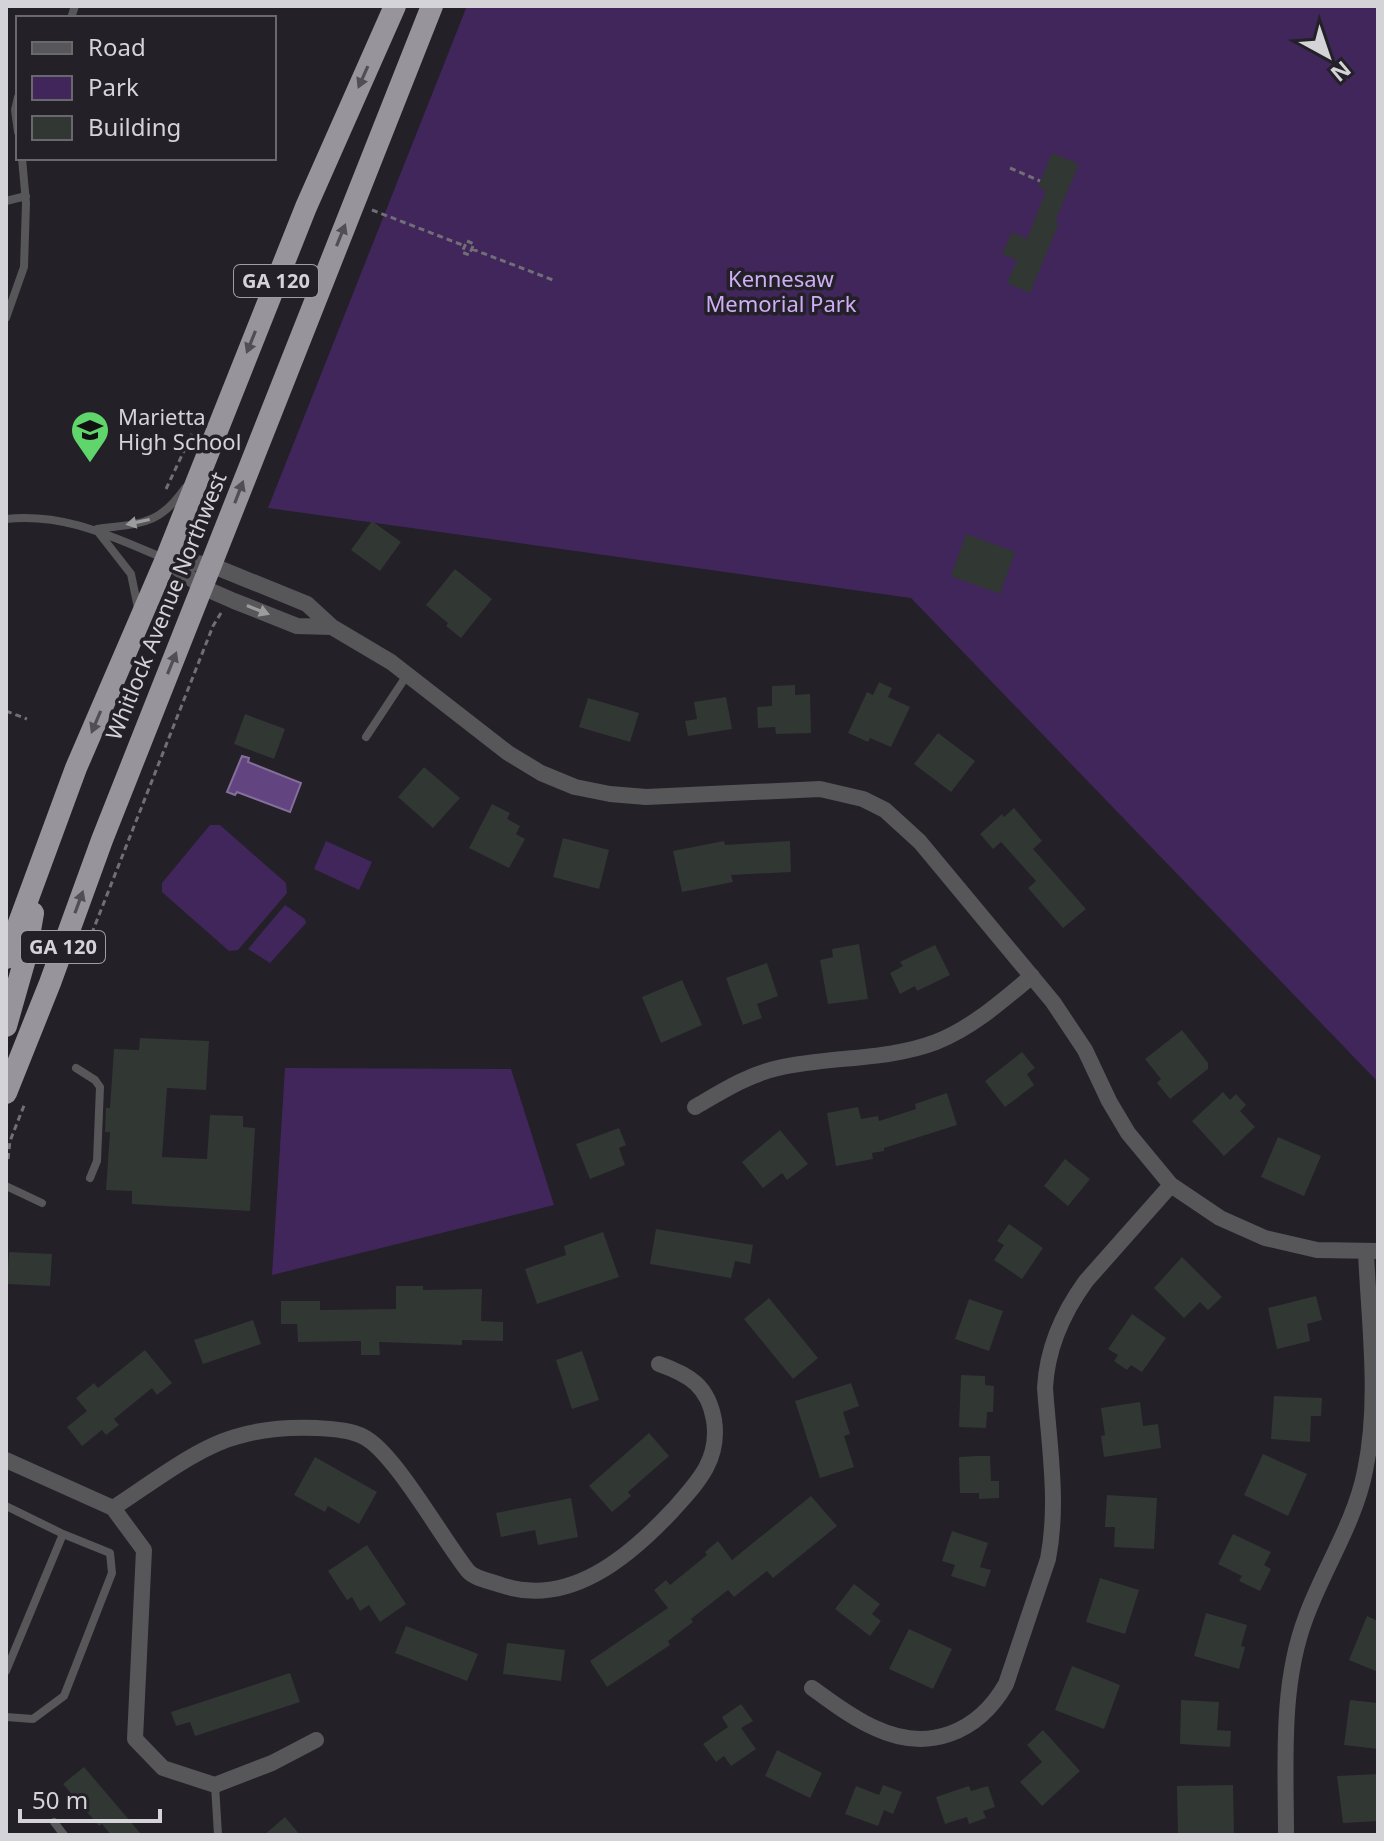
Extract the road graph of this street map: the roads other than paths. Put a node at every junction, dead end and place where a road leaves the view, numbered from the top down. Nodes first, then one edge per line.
1 (395, 6) edge
2 (432, 6) edge
3 (22, 160) edge
4 (26, 196) junction
5 (6, 201) edge
6 (6, 318) edge
7 (205, 458) junction
8 (6, 519) edge
9 (96, 529) junction
10 (166, 559) junction
11 (211, 565) junction
12 (202, 587) junction
13 (138, 625) junction
14 (332, 627) junction
15 (407, 675) junction
16 (366, 737) dead end
17 (35, 879) junction
18 (6, 958) edge
19 (1032, 976) junction
20 (6, 1026) edge
21 (76, 1068) dead end
22 (16, 1096) edge
23 (695, 1107) dead end
24 (90, 1178) dead end
25 (1171, 1185) junction
26 (6, 1186) edge
27 (42, 1203) dead end
28 (1372, 1251) edge
29 (659, 1364) dead end
30 (6, 1460) edge
31 (6, 1506) edge
32 (113, 1508) junction
33 (63, 1534) junction
34 (6, 1671) edge
35 (812, 1688) dead end
36 (6, 1717) edge
37 (316, 1740) dead end
38 (215, 1785) junction
39 (54, 1822) dead end
40 (64, 1835) edge
41 (218, 1835) edge
42 (1286, 1835) edge

1 -> 7 highway, Whitlock Avenue Northwest / GA 120
11 -> 2 highway, Whitlock Avenue Northwest / GA 120
3 - 4 lane
4 - 5 lane
4 - 6 lane
7 -> 9 lane
7 - 10 highway, Whitlock Avenue Northwest / GA 120
8 - 9 lane
9 - 10 lane
9 - 13 lane
10 - 11 street
10 - 12 street
10 - 13 highway, Whitlock Avenue Northwest / GA 120
11 - 12 highway, Whitlock Avenue Northwest / GA 120
11 - 14 street
12 -> 14 street
22 -> 12 highway, Whitlock Avenue Northwest / GA 120
13 -> 17 highway, Whitlock Avenue Northwest / GA 120
14 - 15 street
15 - 16 lane
15 - 19 street
17 - 18 highway, Whitlock Avenue Northwest / GA 120
17 - 20 highway
19 - 23 street
19 - 25 street
21 - 24 lane
25 - 28 street
25 - 35 street
26 - 27 lane
28 - 42 street
29 - 32 street
30 - 32 street
31 - 33 lane
32 - 38 street
33 - 34 lane
33 - 36 lane
37 - 38 street
38 - 41 lane
39 - 40 lane

